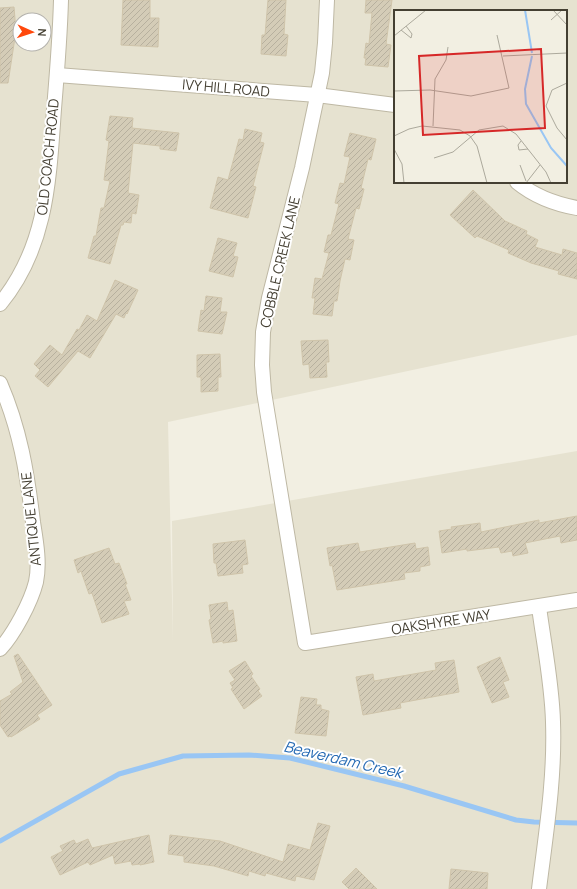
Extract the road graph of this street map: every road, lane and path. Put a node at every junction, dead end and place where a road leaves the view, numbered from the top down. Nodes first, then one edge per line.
1 (61, 0) edge
2 (327, 0) edge
3 (57, 75) junction
4 (317, 95) junction
5 (394, 105) edge
6 (518, 183) edge
7 (577, 208) edge
8 (0, 304) edge
9 (0, 383) edge
10 (577, 600) edge
11 (539, 607) junction
12 (305, 643) joint
13 (0, 649) edge
14 (539, 889) edge

1 - 3 street, OLD COACH ROAD
2 - 4 street, COBBLE CREEK LANE
3 - 4 street, IVY HILL ROAD
3 - 8 street, OLD COACH ROAD
4 - 5 street, IVY HILL ROAD
4 - 12 street, COBBLE CREEK LANE
6 - 7 street
9 - 13 street, ANTIQUE LANE
10 - 11 street, OAKSHYRE WAY
11 - 12 street, OAKSHYRE WAY
11 - 14 street

